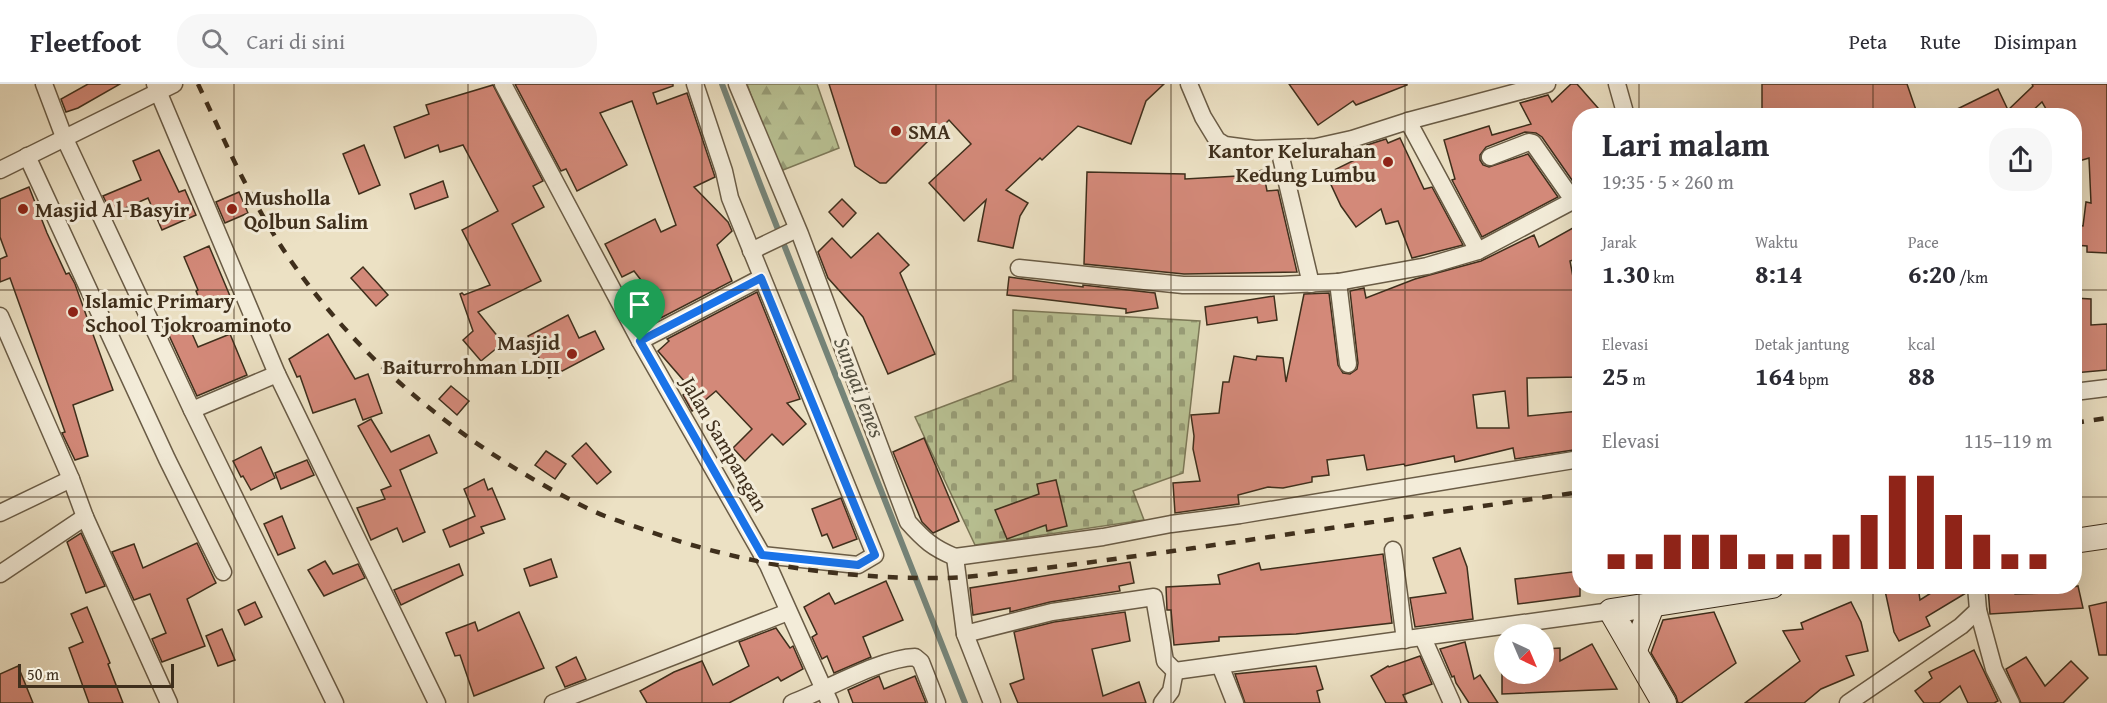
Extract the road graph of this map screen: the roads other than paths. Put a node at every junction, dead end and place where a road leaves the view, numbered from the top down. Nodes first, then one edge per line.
1 (44, 84) edge
2 (174, 84) edge
3 (503, 84) edge
4 (695, 84) edge
5 (737, 84) edge
6 (1189, 84) edge
7 (1547, 84) edge
8 (1617, 84) edge
9 (157, 88) edge
10 (1624, 108) edge
11 (1408, 121) junction
12 (64, 137) junction
13 (1279, 149) junction
14 (27, 156) junction
15 (1490, 157) dead end
16 (0, 170) edge
17 (1572, 194) edge
18 (1572, 201) edge
19 (794, 231) junction
20 (751, 250) junction
21 (1478, 251) junction
22 (1019, 268) dead end
23 (761, 278) junction
24 (1338, 282) junction
25 (1311, 284) junction
26 (0, 316) edge
27 (640, 341) junction
28 (7, 352) edge
29 (1348, 364) dead end
30 (277, 374) junction
31 (2107, 388) edge
32 (2082, 391) edge
33 (192, 410) junction
34 (1572, 460) edge
35 (71, 479) junction
36 (0, 513) edge
37 (85, 517) junction
38 (2107, 536) edge
39 (2082, 540) edge
40 (1393, 550) dead end
41 (762, 555) junction
42 (956, 557) junction
43 (223, 572) dead end
44 (0, 574) edge
45 (1716, 594) edge
46 (1977, 594) edge
47 (1653, 603) junction
48 (1978, 610) junction
49 (1611, 611) junction
50 (788, 612) junction
51 (965, 634) junction
52 (1423, 638) junction
53 (1405, 640) junction
54 (1635, 650) junction
55 (1220, 665) junction
56 (1175, 671) junction
57 (827, 697) edge
58 (168, 703) edge
59 (335, 703) edge
60 (437, 703) edge
61 (553, 703) edge
62 (792, 703) edge
63 (938, 703) edge
64 (992, 703) edge
65 (1162, 703) edge
66 (1235, 703) edge
67 (1452, 703) edge
68 (1664, 703) edge
69 (1848, 703) edge
70 (2011, 703) edge

1 - 12 street
2 - 9 street
3 - 27 street, Jalan Sampangan
4 - 20 street
5 - 19 street
6 - 13 street
7 - 11 street
8 - 10 street
9 - 12 street
9 - 30 street
11 - 13 street
11 - 21 street
12 - 14 street
12 - 33 street
13 - 25 street
14 - 16 street
14 - 43 street
15 - 17 street
18 - 21 street
19 - 20 street
19 - 42 street
20 - 23 street
21 - 24 street
22 - 25 street
23 - 27 street
23 - 41 street
24 - 25 street
24 - 29 street
26 - 28 street
27 - 41 street, Jalan Sampangan
28 - 35 street
30 - 33 street
30 - 60 street
31 - 32 street
33 - 59 street
34 - 42 street
35 - 36 street
35 - 37 street
37 - 44 street
37 - 58 street
38 - 39 street
40 - 53 street
41 - 50 street, Jalan Sampangan
42 - 51 street
45 - 47 street
46 - 48 street
47 - 49 street
47 - 54 street
48 - 69 street
48 - 70 street
49 - 52 street
49 - 54 street
50 - 57 street, Jalan Sampangan
50 - 61 street
51 - 56 street
51 - 64 street
52 - 53 street
52 - 67 street
53 - 55 street
54 - 68 street
55 - 56 street
55 - 66 street
56 - 65 street
57 - 62 street
57 - 63 street

